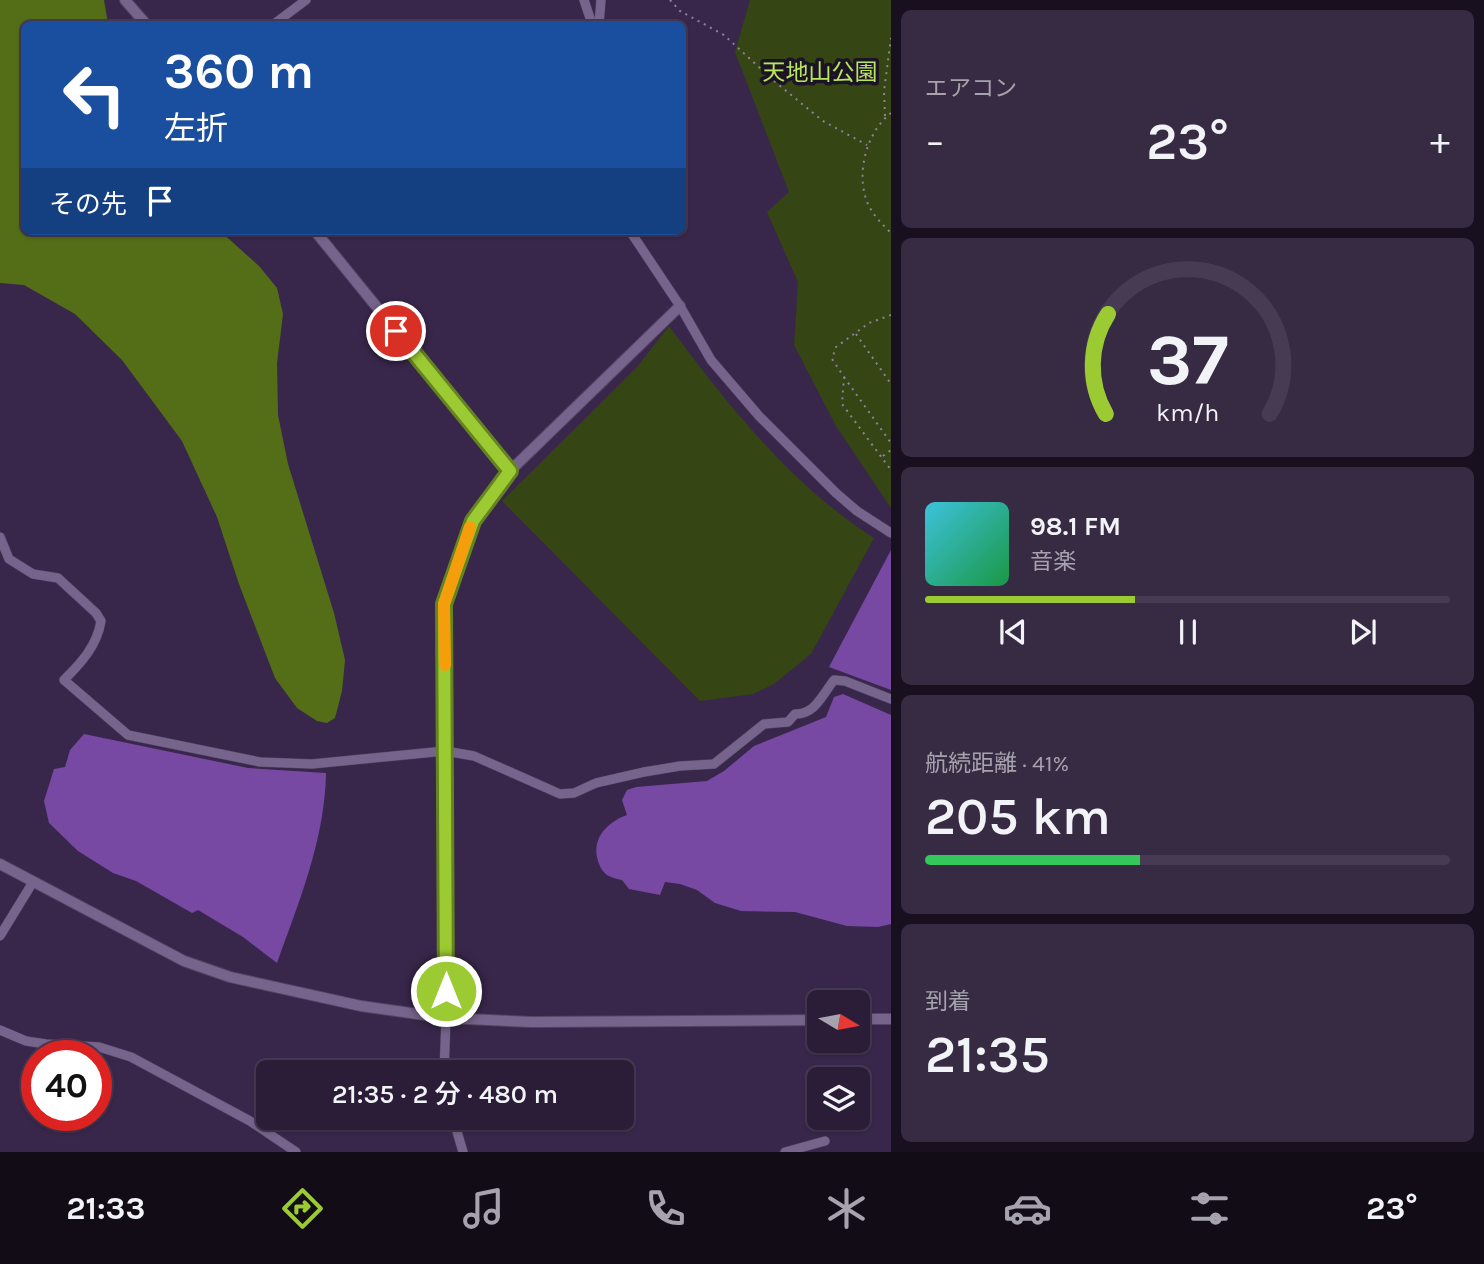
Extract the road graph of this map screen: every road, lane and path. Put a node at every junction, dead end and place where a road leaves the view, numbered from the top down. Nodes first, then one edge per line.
1 (125, 0) edge
2 (306, 0) edge
3 (584, 0) edge
4 (601, 0) edge
5 (670, 0) edge
6 (143, 21) edge
7 (278, 21) edge
8 (591, 21) edge
9 (599, 21) edge
10 (891, 38) edge
11 (891, 113) edge
12 (885, 117) junction
13 (867, 145) junction
14 (891, 233) edge
15 (318, 235) edge
16 (633, 235) edge
17 (680, 306) junction
18 (891, 315) edge
19 (855, 333) junction
20 (844, 377) junction
21 (891, 384) edge
22 (891, 443) edge
23 (891, 450) edge
24 (882, 458) junction
25 (891, 470) edge
26 (510, 471) junction
27 (891, 533) edge
28 (0, 537) edge
29 (891, 699) edge
30 (445, 751) junction
31 (0, 864) edge
32 (33, 882) junction
33 (0, 936) edge
34 (446, 1017) junction
35 (870, 1019) edge
36 (891, 1019) edge
37 (807, 1020) edge
38 (0, 1030) edge
39 (444, 1060) edge
40 (457, 1130) edge
41 (825, 1141) dead end
42 (296, 1152) edge
43 (463, 1152) edge
44 (785, 1152) edge

1 - 6 street
2 - 7 street
3 - 8 street
4 - 9 street
5 - 13 path
10 - 12 path
11 - 12 path
12 - 13 path
13 - 14 path
15 - 26 street
16 - 17 street
17 - 26 street
17 - 27 street
18 - 19 path
19 - 20 path
19 - 21 path
20 - 22 path
20 - 24 path
23 - 24 path
24 - 25 path
26 - 30 street
28 - 30 street
29 - 30 street
30 - 34 street
31 - 32 street
32 - 33 street
32 - 34 street
34 - 37 street
34 - 39 street
35 - 36 street
38 - 42 street
40 - 43 street
41 - 44 street

